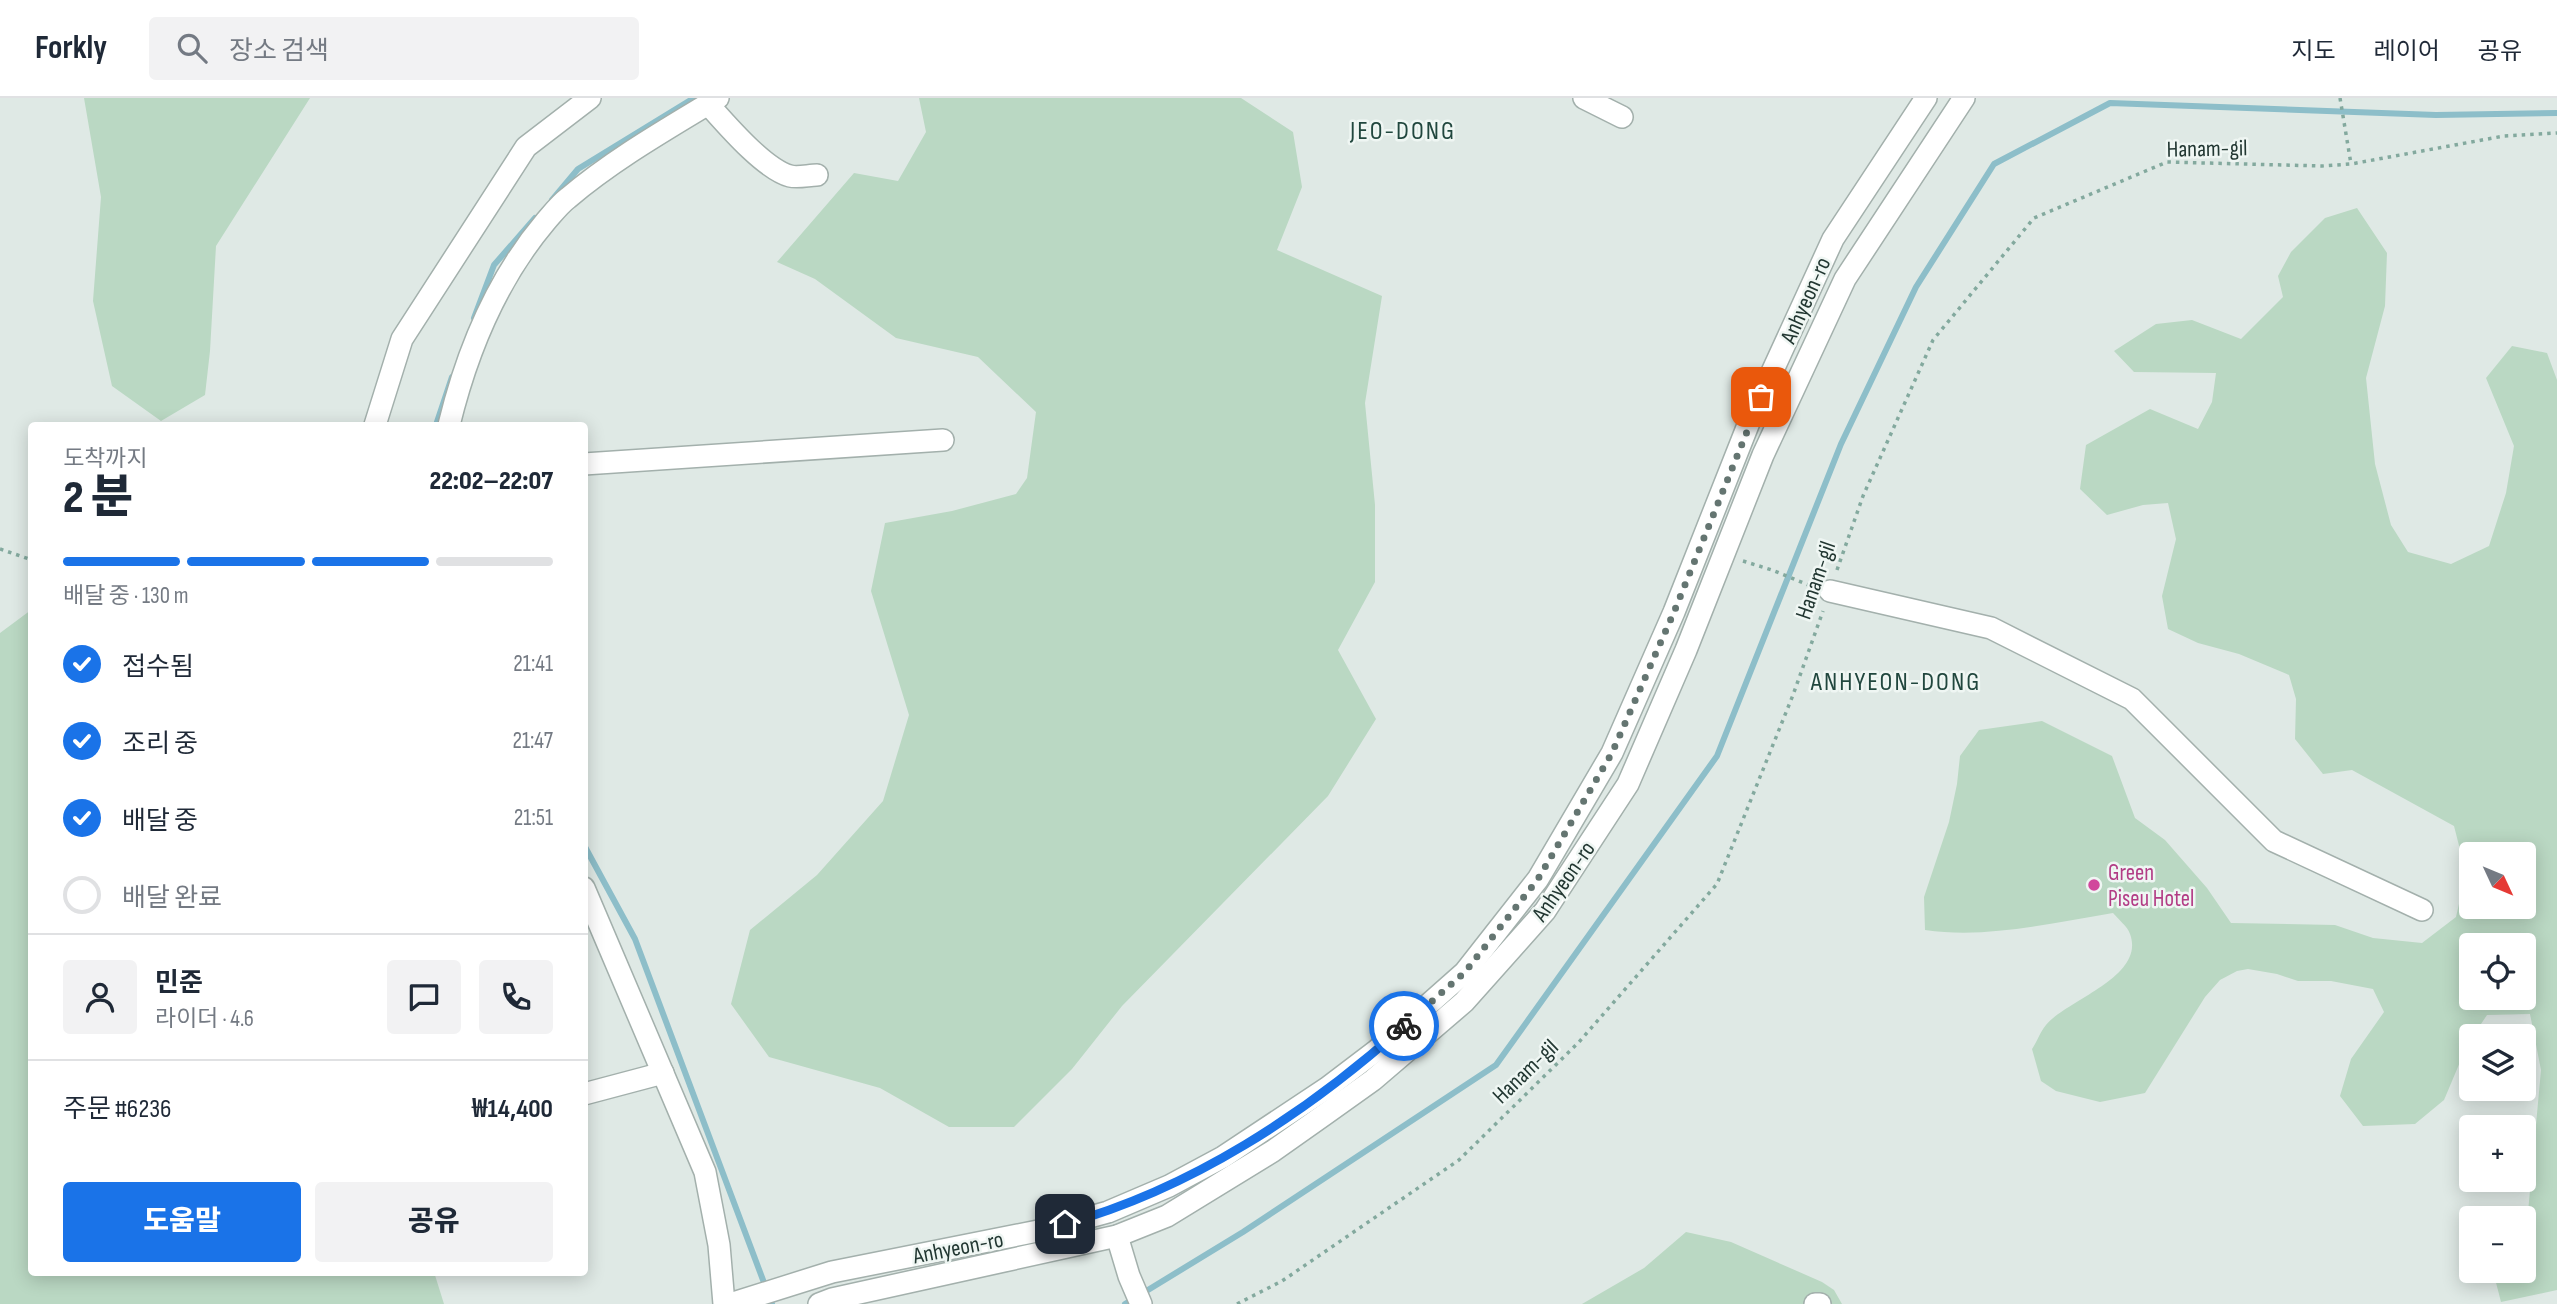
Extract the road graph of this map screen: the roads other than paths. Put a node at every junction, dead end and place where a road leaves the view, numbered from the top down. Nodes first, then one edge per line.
1 (590, 98) edge
2 (1584, 98) edge
3 (1926, 98) edge
4 (1964, 98) edge
5 (713, 101) edge
6 (1622, 117) dead end
7 (817, 175) dead end
8 (376, 422) edge
9 (450, 422) edge
10 (943, 440) dead end
11 (588, 464) edge
12 (1826, 591) road end
13 (588, 897) edge
14 (2421, 910) dead end
15 (663, 1073) junction
16 (588, 1093) edge
17 (1108, 1212) junction
18 (1117, 1236) junction
19 (739, 1301) edge
20 (724, 1304) edge
21 (819, 1304) edge
22 (1141, 1304) edge

1 - 8 street
2 - 6 street
3 - 17 street, Anhyeon-ro
4 - 18 street, Anhyeon-ro
5 - 7 street
5 - 9 street
10 - 11 street
12 - 14 street
13 - 15 street
15 - 16 street
15 - 20 street
17 - 18 street
17 - 19 street, Anhyeon-ro
18 - 21 street, Anhyeon-ro
18 - 22 street

